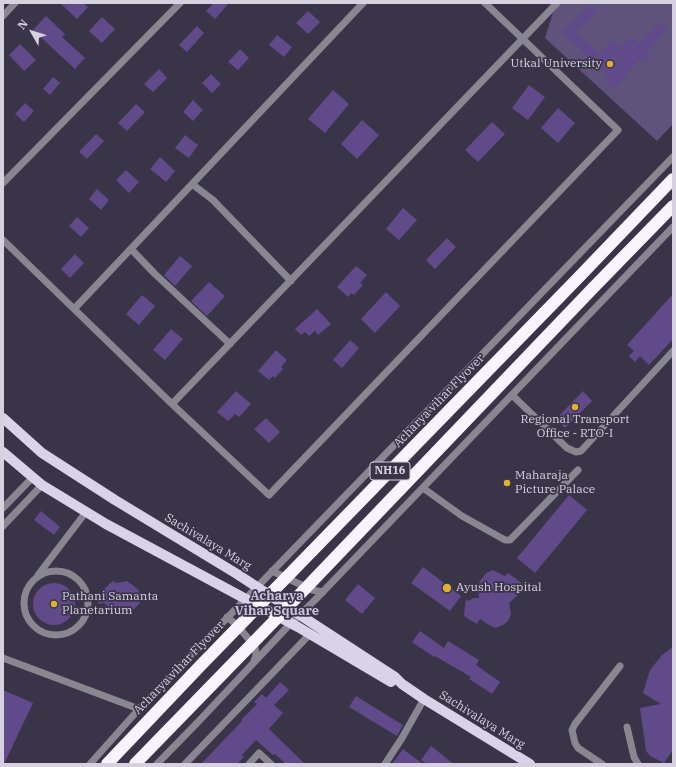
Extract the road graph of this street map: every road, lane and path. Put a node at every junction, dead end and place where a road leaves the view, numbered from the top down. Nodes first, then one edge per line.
1 (15, 3) edge
2 (180, 3) edge
3 (363, 3) edge
4 (485, 3) edge
5 (557, 3) edge
6 (3, 16) edge
7 (522, 39) junction
8 (673, 157) edge
9 (673, 178) edge
10 (3, 183) edge
11 (192, 184) junction
12 (673, 206) edge
13 (673, 228) edge
14 (3, 240) edge
15 (131, 249) junction
16 (291, 281) junction
17 (75, 308) junction
18 (230, 344) junction
19 (673, 351) edge
20 (512, 396) junction
21 (172, 404) junction
22 (3, 418) edge
23 (3, 452) edge
24 (578, 470) dead end
25 (33, 477) junction
26 (42, 485) junction
27 (423, 488) junction
28 (3, 508) edge
29 (86, 512) junction
30 (3, 526) edge
31 (272, 571) junction
32 (36, 578) junction
33 (256, 586) junction
34 (323, 592) junction
35 (244, 599) junction
36 (300, 614) junction
37 (227, 617) junction
38 (291, 623) junction
39 (310, 634) junction
40 (3, 658) edge
41 (253, 664) junction
42 (620, 666) dead end
43 (402, 684) junction
44 (424, 699) junction
45 (139, 709) junction
46 (627, 727) dead end
47 (90, 764) edge
48 (108, 764) edge
49 (135, 764) edge
50 (157, 764) edge
51 (185, 764) edge
52 (248, 764) edge
53 (271, 764) edge
54 (385, 764) edge
55 (530, 764) edge
56 (602, 764) edge
57 (638, 764) edge

1 - 6 street
2 - 10 street
3 - 11 street
4 - 7 street
5 - 7 street
7 - 16 street
7 - 21 street
8 - 31 street
9 - 48 highway, Acharya vihar Flyover / NH16, bridge
11 - 15 street
11 - 16 street
12 - 49 highway, NH16, bridge
13 - 20 street
14 - 17 street
15 - 17 street
15 - 18 street
16 - 18 street
17 - 21 street
18 - 21 street
19 - 20 street
20 - 27 street
22 - 33 main road, Sachivalaya Marg
23 - 25 main road, Sachivalaya Marg
24 - 27 street
25 - 26 main road, Sachivalaya Marg
25 - 28 street
26 - 29 main road, Sachivalaya Marg
26 - 30 street
27 - 34 street
29 - 32 street
29 - 35 main road, Sachivalaya Marg
31 - 33 street
31 - 34 street
32 - 32 street
33 - 35 street
33 - 36 main road, Sachivalaya Marg
34 - 36 street
35 - 37 street
35 - 38 main road, Sachivalaya Marg
36 - 38 street
36 - 43 main road, Sachivalaya Marg
37 - 41 street
37 - 45 street
38 - 39 main road, Sachivalaya Marg
38 - 41 street
39 - 43 main road, Sachivalaya Marg
39 - 51 street
40 - 45 street
41 - 50 street
42 - 56 street
43 - 44 main road, Sachivalaya Marg
44 - 54 street
44 - 55 main road, Sachivalaya Marg
45 - 47 street
46 - 57 street
52 - 53 street

